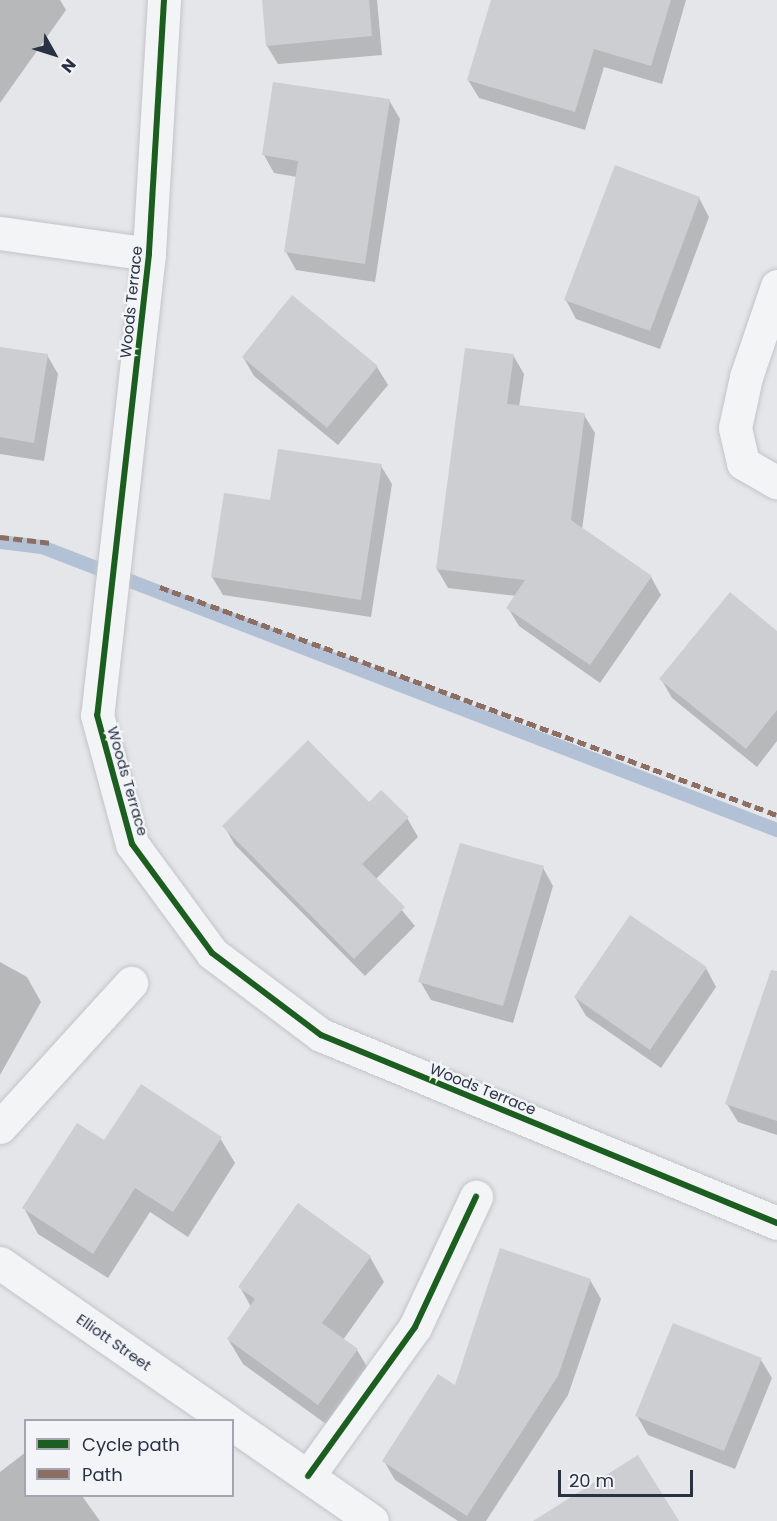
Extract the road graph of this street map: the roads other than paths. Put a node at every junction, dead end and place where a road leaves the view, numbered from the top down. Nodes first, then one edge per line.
1 (164, 0) edge
2 (0, 233) edge
3 (149, 254) junction
4 (777, 286) edge
5 (777, 483) edge
6 (131, 982) dead end
7 (0, 1126) edge
8 (476, 1197) dead end
9 (777, 1223) edge
10 (0, 1263) edge
11 (226, 1419) edge
12 (234, 1425) edge
13 (308, 1476) junction
14 (372, 1521) edge

1 - 3 street, Woods Terrace
2 - 3 street
3 - 9 street, Woods Terrace
4 - 5 street
6 - 7 street
8 - 13 street
10 - 11 street, Elliott Street
12 - 13 street
13 - 14 street

